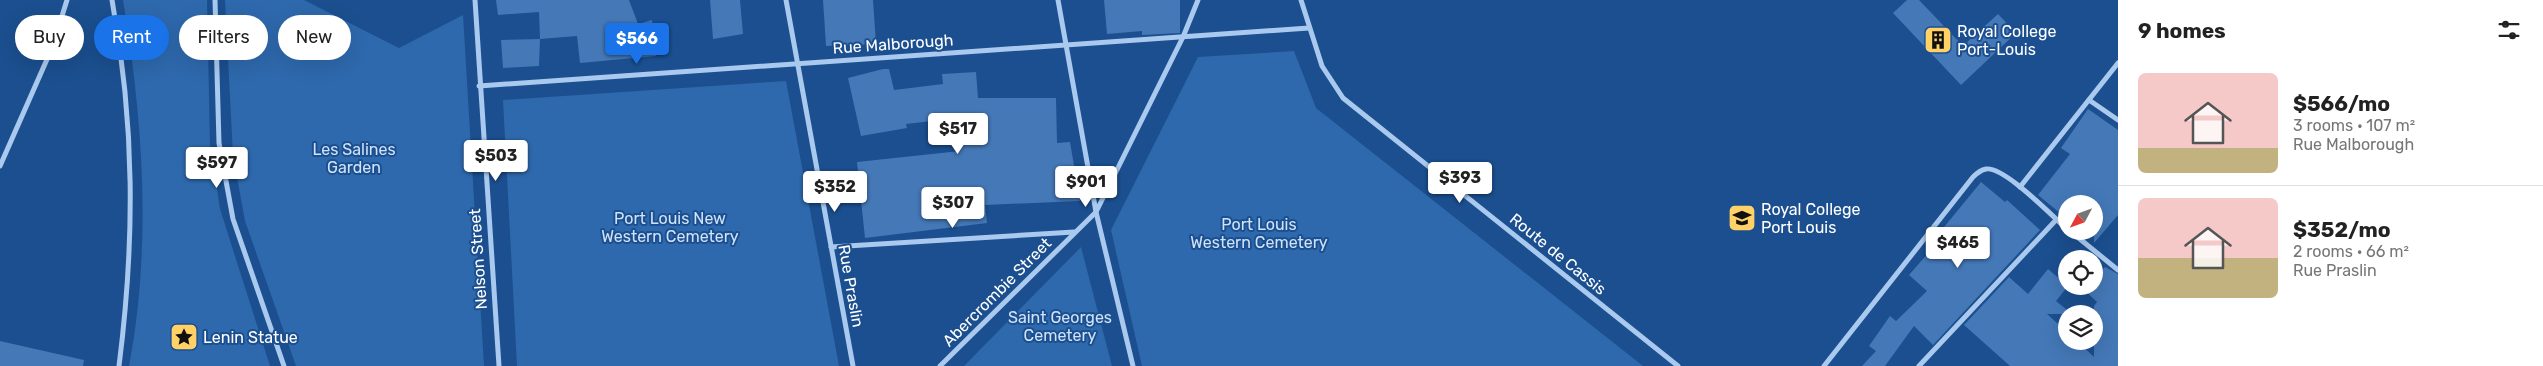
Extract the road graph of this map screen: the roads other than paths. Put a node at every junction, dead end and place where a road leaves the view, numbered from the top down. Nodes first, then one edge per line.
1 (67, 0) edge
2 (112, 0) edge
3 (215, 0) edge
4 (475, 0) edge
5 (786, 0) edge
6 (1058, 0) edge
7 (1198, 0) edge
8 (1301, 0) edge
9 (1309, 28) junction
10 (1183, 37) junction
11 (1065, 45) junction
12 (2118, 63) edge
13 (797, 64) junction
14 (479, 86) junction
15 (2089, 100) junction
16 (2118, 120) edge
17 (0, 166) edge
18 (2020, 186) junction
19 (1096, 212) junction
20 (2056, 220) joint
21 (1075, 232) junction
22 (2081, 240) edge
23 (832, 247) junction
24 (2118, 270) edge
25 (119, 366) edge
26 (284, 366) edge
27 (498, 366) edge
28 (853, 366) edge
29 (940, 366) edge
30 (1133, 366) edge
31 (1678, 366) edge
32 (1824, 366) edge
33 (1919, 366) edge

1 - 17 street
2 - 25 street
3 - 26 street
4 - 14 street, Nelson Street
5 - 13 street, Rue Praslin
6 - 11 street
7 - 10 street, Abercrombie Street
8 - 9 street, Route de Cassis
9 - 10 street, Rue Malborough
9 - 31 street, Route de Cassis
10 - 11 street, Rue Malborough
10 - 19 street, Abercrombie Street
11 - 13 street, Rue Malborough
11 - 19 street
12 - 15 street
13 - 14 street, Rue Malborough
13 - 23 street, Rue Praslin
14 - 27 street, Nelson Street
15 - 16 street
15 - 18 street
18 - 20 street
18 - 32 street
19 - 21 street, Abercrombie Street
19 - 30 street
20 - 33 street
21 - 23 street
21 - 29 street, Abercrombie Street
22 - 24 street
23 - 28 street, Rue Praslin

